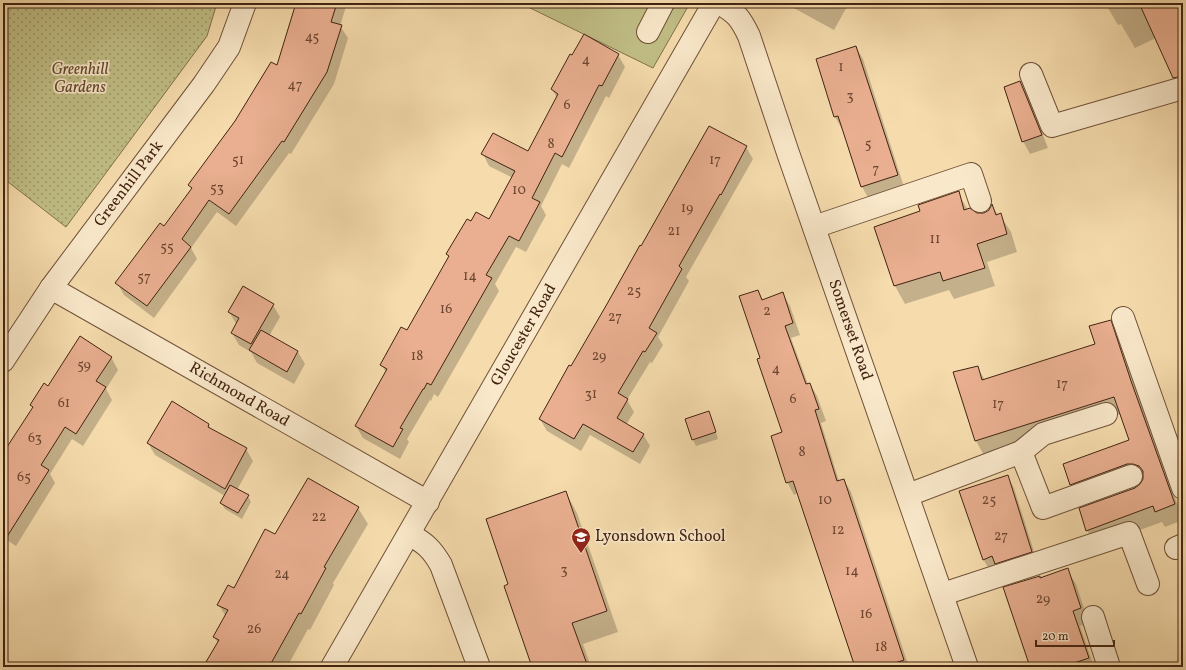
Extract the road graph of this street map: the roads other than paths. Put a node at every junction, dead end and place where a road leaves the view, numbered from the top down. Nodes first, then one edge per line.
1 (245, 3) edge
2 (662, 3) edge
3 (714, 3) edge
4 (718, 3) edge
5 (648, 32) dead end
6 (1031, 74) dead end
7 (1183, 88) edge
8 (980, 201) dead end
9 (814, 226) junction
10 (51, 288) junction
11 (1123, 318) dead end
12 (3, 361) edge
13 (1106, 414) dead end
14 (1021, 452) junction
15 (1131, 476) dead end
16 (1183, 488) edge
17 (908, 495) junction
18 (428, 502) junction
19 (409, 534) junction
20 (1148, 584) dead end
21 (943, 594) junction
22 (1093, 617) dead end
23 (332, 667) edge
24 (479, 667) edge
25 (967, 667) edge
26 (1109, 667) edge

1 - 10 street, Greenhill Park
2 - 5 street
3 - 18 street, Gloucester Road
4 - 9 street, Somerset Road
6 - 7 street
8 - 9 street
9 - 17 street, Somerset Road
10 - 12 street, Greenhill Park
10 - 18 street, Richmond Road
11 - 16 street
13 - 14 street
14 - 15 street
14 - 17 street
17 - 21 street, Somerset Road
18 - 19 street, Gloucester Road
19 - 23 street, Gloucester Road
19 - 24 street
20 - 21 street
21 - 25 street, Somerset Road
22 - 26 street

